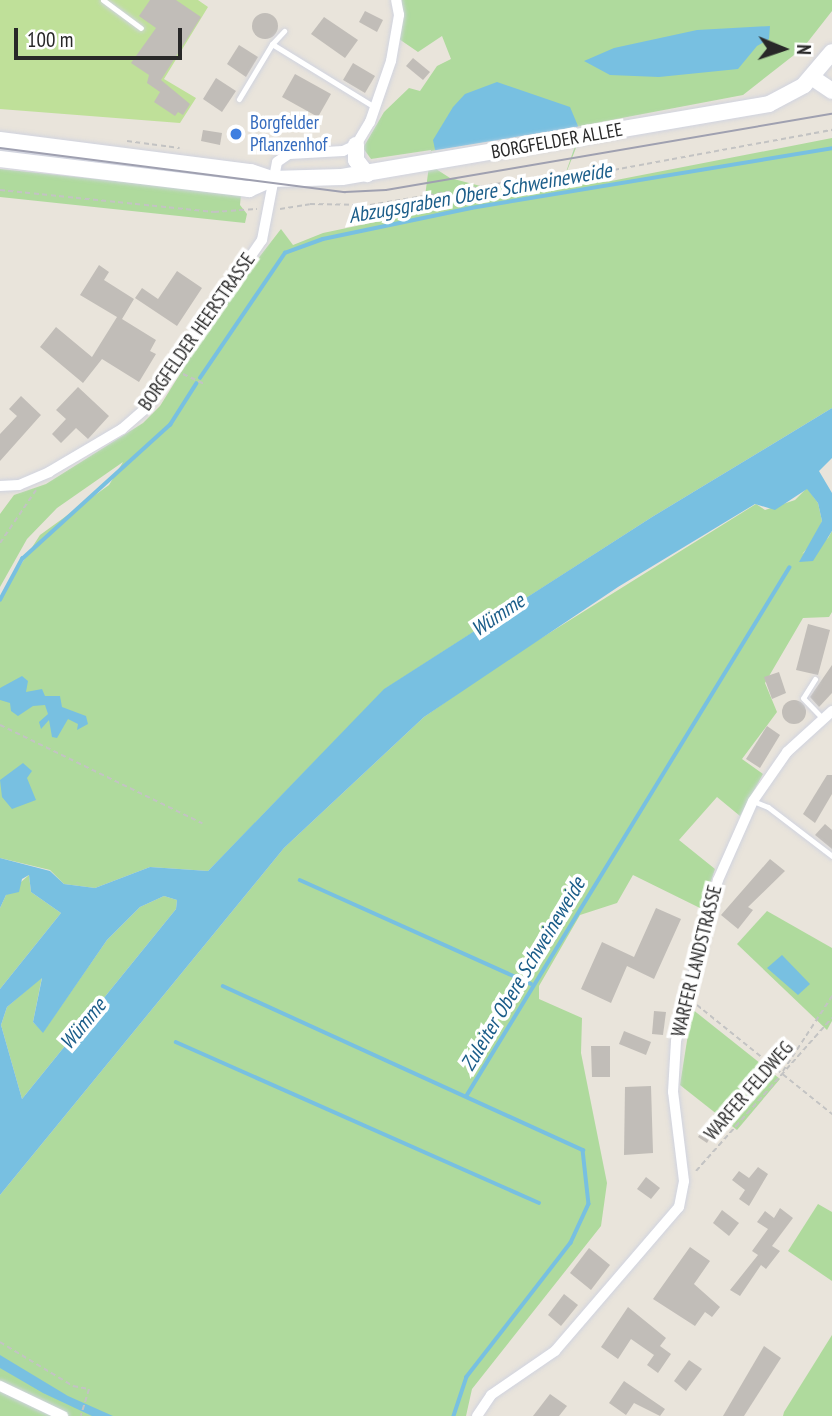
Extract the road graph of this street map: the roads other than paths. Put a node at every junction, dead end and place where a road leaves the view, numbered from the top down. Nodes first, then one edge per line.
1 (103, 0) edge
2 (396, 0) edge
3 (141, 28) dead end
4 (284, 31) dead end
5 (272, 44) junction
6 (832, 52) edge
7 (813, 78) junction
8 (832, 91) edge
9 (239, 99) dead end
10 (376, 108) junction
11 (0, 140) edge
12 (356, 145) junction
13 (0, 159) edge
14 (367, 174) junction
15 (271, 179) junction
16 (0, 486) edge
17 (815, 679) dead end
18 (832, 710) edge
19 (822, 718) junction
20 (753, 801) junction
21 (832, 856) edge
22 (0, 1386) edge
23 (62, 1416) edge
24 (477, 1416) edge

1 - 3 lane
2 - 10 street
4 - 5 lane
5 - 9 lane
5 - 10 lane
6 - 7 main road
7 - 8 main road
7 - 14 main road, BORGFELDER ALLEE
10 - 12 street
11 - 15 main road, BORGFELDER ALLEE
12 - 14 main road
12 - 15 street
13 - 15 main road, BORGFELDER ALLEE
14 - 15 main road, BORGFELDER ALLEE
15 - 16 street, BORGFELDER HEERSTRASSE
17 - 19 lane
18 - 19 street, WARFER LANDSTRASSE
19 - 20 street, WARFER LANDSTRASSE
20 - 21 lane
20 - 24 street, WARFER LANDSTRASSE
22 - 23 street

